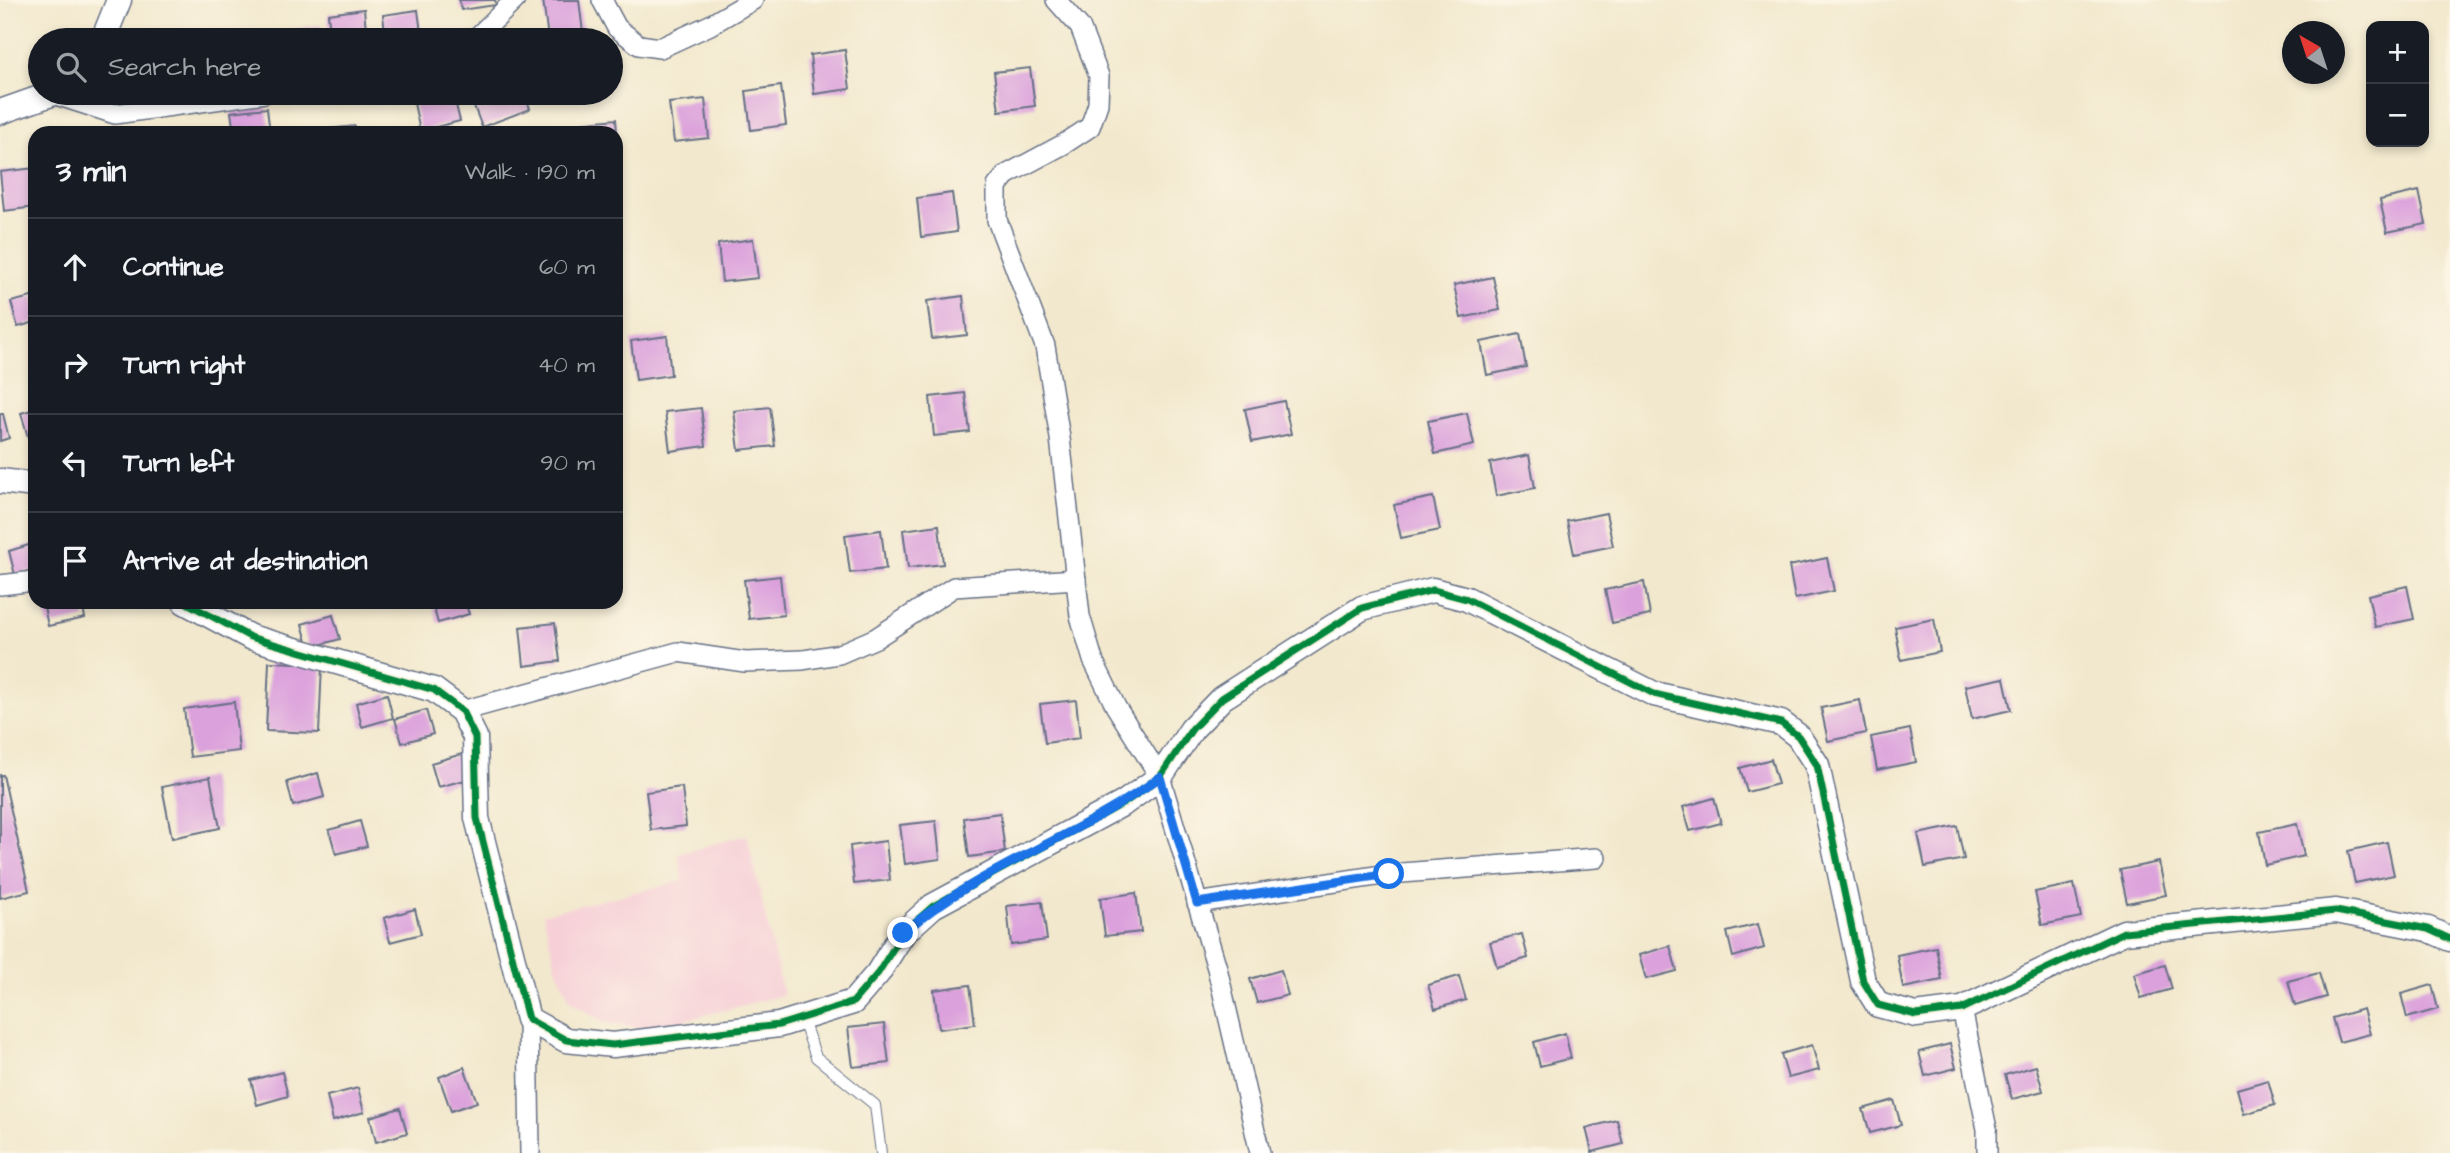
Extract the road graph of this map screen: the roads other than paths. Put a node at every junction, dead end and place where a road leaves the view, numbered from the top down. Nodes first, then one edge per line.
1 (119, 0) edge
2 (515, 0) edge
3 (602, 0) edge
4 (753, 0) edge
5 (1056, 0) edge
6 (108, 28) edge
7 (486, 28) edge
8 (617, 28) edge
9 (623, 33) edge
10 (28, 102) edge
11 (87, 105) edge
12 (179, 105) edge
13 (0, 112) edge
14 (0, 481) edge
15 (28, 484) edge
16 (1076, 579) junction
17 (28, 582) edge
18 (0, 585) edge
19 (198, 609) edge
20 (462, 710) junction
21 (1160, 777) junction
22 (1596, 858) dead end
23 (1197, 903) junction
24 (2450, 939) edge
25 (1962, 1009) junction
26 (802, 1018) junction
27 (528, 1019) junction
28 (530, 1153) edge
29 (881, 1153) edge
30 (1260, 1153) edge
31 (1987, 1153) edge

1 - 6 street
2 - 7 street
3 - 8 street
4 - 9 street
5 - 16 street
10 - 13 street
11 - 12 street
14 - 15 street
16 - 20 street
16 - 21 street
17 - 18 street
19 - 20 street
20 - 27 street
21 - 23 street
21 - 25 street
21 - 26 street
22 - 23 street
23 - 30 street
24 - 25 street
25 - 31 street
26 - 27 street
26 - 29 lane
27 - 28 street

